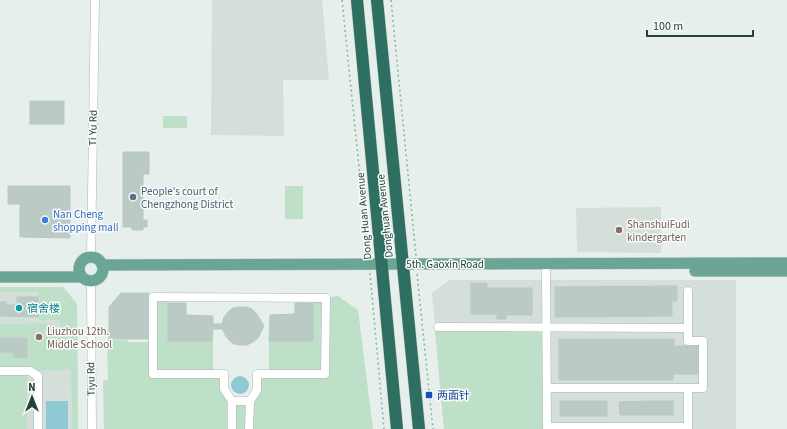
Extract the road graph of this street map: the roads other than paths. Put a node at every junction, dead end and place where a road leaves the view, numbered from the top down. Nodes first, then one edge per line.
1 (95, 0) edge
2 (357, 0) edge
3 (377, 0) edge
4 (91, 257) junction
5 (787, 263) edge
6 (102, 268) junction
7 (375, 268) junction
8 (404, 268) junction
9 (417, 268) junction
10 (0, 269) edge
11 (546, 271) junction
12 (787, 271) edge
13 (84, 276) junction
14 (0, 277) edge
15 (688, 291) dead end
16 (438, 327) dead end
17 (546, 327) junction
18 (688, 328) junction
19 (0, 371) edge
20 (547, 388) junction
21 (688, 388) junction
22 (250, 401) junction
23 (232, 402) junction
24 (547, 428) edge
25 (688, 428) edge
26 (38, 429) edge
27 (92, 429) edge
28 (232, 429) edge
29 (249, 429) edge
30 (397, 429) edge
31 (420, 429) edge

1 - 4 street, Ti Yu Rd
2 - 7 highway, Dong Huan Avenue
3 - 8 highway, Donghuan Avenue
4 - 6 main road
4 - 13 main road
5 - 9 main road, 5th. Gaoxin Road
6 - 7 main road, 5th. Gaoxin Road
6 - 13 main road
7 - 8 main road, 5th. Gaoxin Road
7 - 30 highway, Dong Huan Avenue
8 - 9 main road, 5th. Gaoxin Road
8 - 31 highway, Donghuan Avenue
9 - 11 main road, 5th. Gaoxin Road
10 - 13 main road
11 - 12 main road, 5th. Gaoxin Road
11 - 17 street
13 - 14 main road
13 - 27 street, Tiyu Rd
15 - 18 street
16 - 17 street
17 - 18 street
17 - 20 street
18 - 21 street
19 - 26 street
20 - 21 street
20 - 24 street
21 - 25 street
22 - 23 street
22 - 23 street
22 - 29 street
23 - 28 street
24 - 25 street

